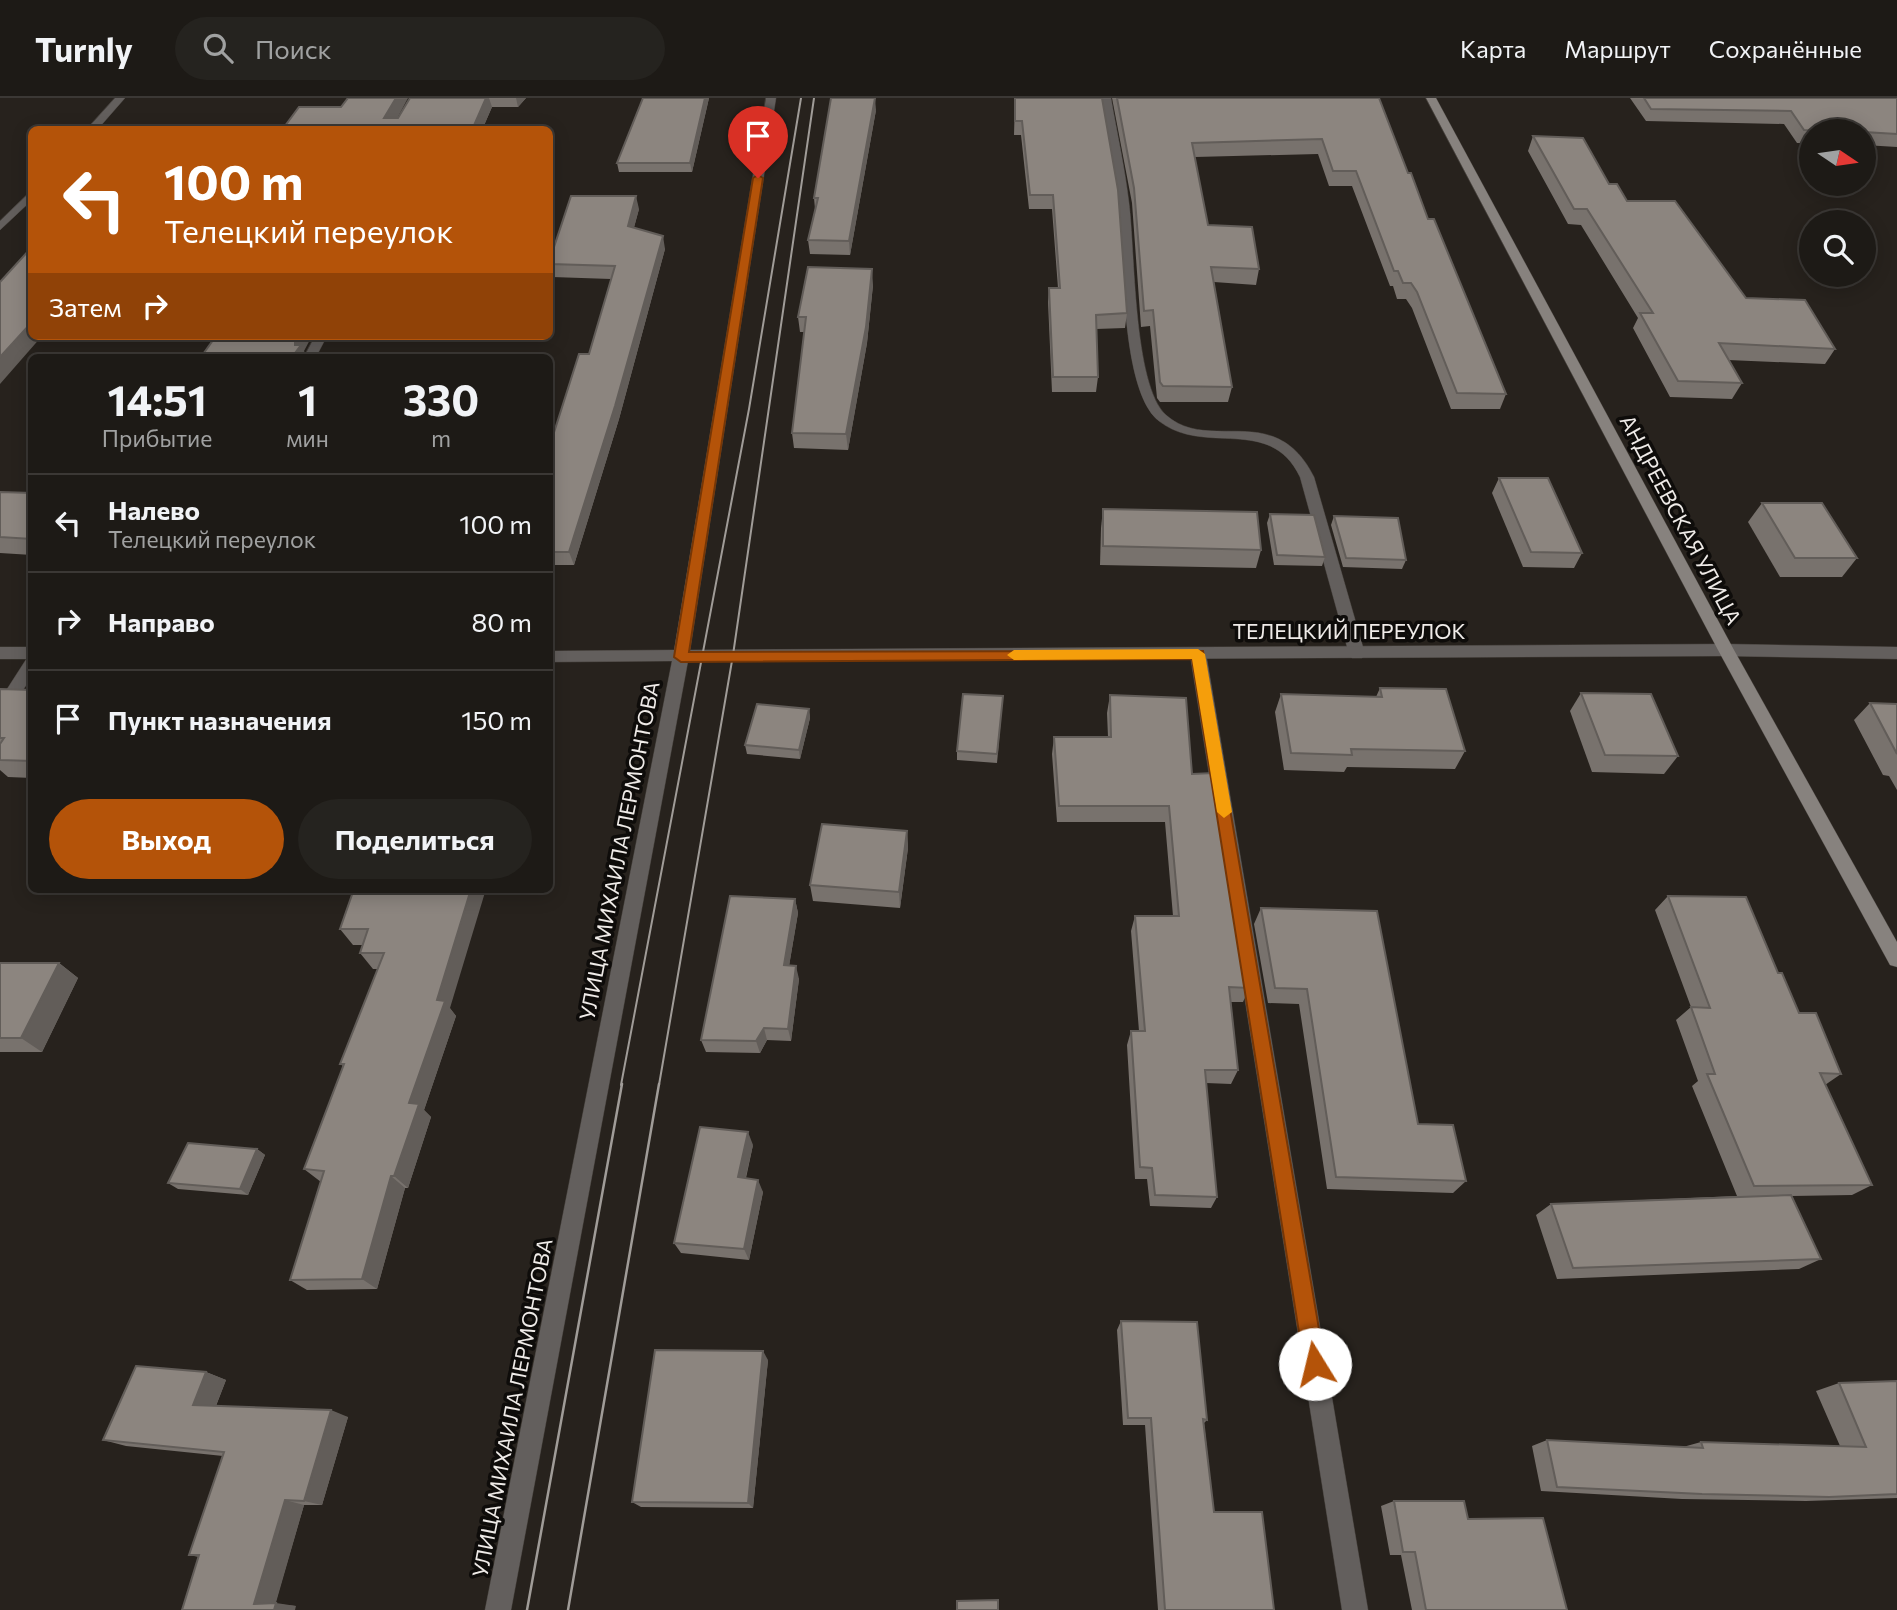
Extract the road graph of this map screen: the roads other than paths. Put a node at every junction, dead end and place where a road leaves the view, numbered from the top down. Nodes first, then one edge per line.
1 (120, 98) edge
2 (771, 98) edge
3 (1106, 98) edge
4 (1431, 98) edge
5 (94, 126) edge
6 (28, 197) edge
7 (0, 228) edge
8 (1726, 650) junction
9 (0, 653) edge
10 (28, 653) edge
11 (1897, 653) edge
12 (1198, 654) junction
13 (1357, 654) junction
14 (553, 656) edge
15 (681, 657) junction
16 (28, 669) edge
17 (0, 713) edge
18 (1897, 959) edge
19 (498, 1610) edge
20 (1355, 1610) edge

1 - 5 street
2 - 15 street, УЛИЦА МИХАИЛА ЛЕРМОНТОВА
3 - 13 street
4 - 8 street, АНДРЕЕВСКАЯ УЛИЦА
6 - 7 street
8 - 11 street, ТЕЛЕЦКИЙ ПЕРЕУЛОК
8 - 13 street, ТЕЛЕЦКИЙ ПЕРЕУЛОК
8 - 18 street, АНДРЕЕВСКАЯ УЛИЦА
9 - 10 street
12 - 13 street, ТЕЛЕЦКИЙ ПЕРЕУЛОК
12 - 15 street, ТЕЛЕЦКИЙ ПЕРЕУЛОК
12 - 20 street
14 - 15 street, ТЕЛЕЦКИЙ ПЕРЕУЛОК
15 - 19 street, УЛИЦА МИХАИЛА ЛЕРМОНТОВА
16 - 17 street

